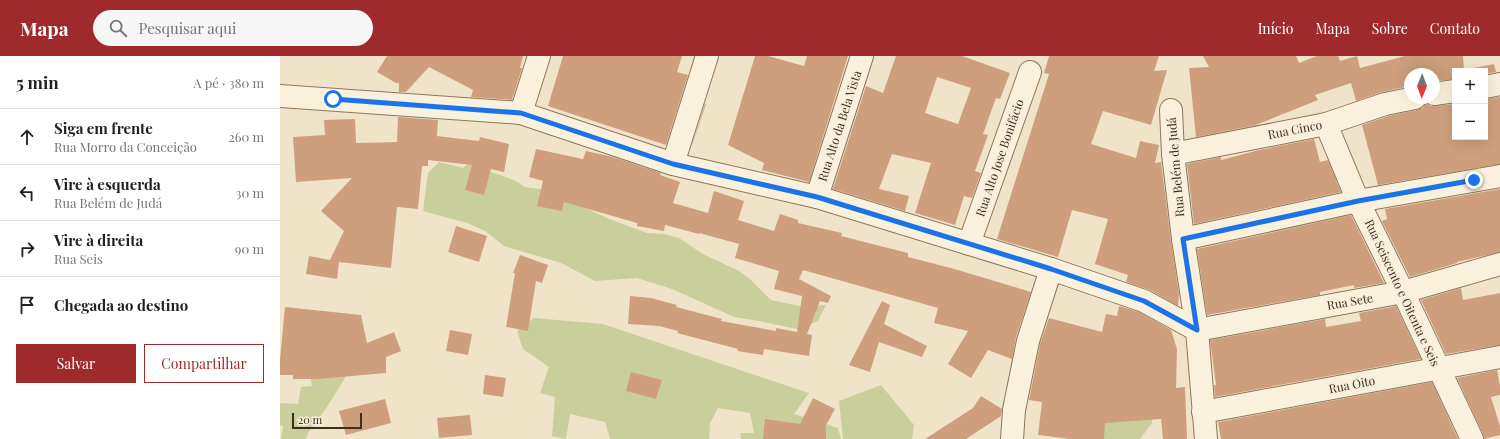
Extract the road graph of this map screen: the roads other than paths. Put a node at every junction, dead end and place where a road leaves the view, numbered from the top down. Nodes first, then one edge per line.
1 (539, 56) edge
2 (707, 56) edge
3 (862, 56) edge
4 (1030, 72) dead end
5 (1500, 84) edge
6 (1488, 86) edge
7 (1452, 91) edge
8 (1440, 93) edge
9 (280, 96) edge
10 (1404, 100) edge
11 (1172, 110) dead end
12 (521, 113) junction
13 (1326, 124) junction
14 (1173, 154) junction
15 (673, 164) junction
16 (1500, 176) edge
17 (817, 197) junction
18 (1358, 201) junction
19 (1183, 239) junction
20 (969, 244) junction
21 (1500, 264) edge
22 (1051, 269) junction
23 (1403, 292) junction
24 (1197, 330) junction
25 (1500, 357) edge
26 (1438, 369) junction
27 (1203, 412) junction
28 (1012, 439) edge
29 (1206, 439) edge
30 (1472, 439) edge

1 - 12 street
2 - 15 street
3 - 17 street, Rua Alto da Bela Vista
4 - 20 street, Rua Alto Jose Bonifácio
5 - 6 street
7 - 8 street
9 - 12 street
10 - 13 street, Rua Cinco
11 - 14 street, Rua Belém de Judá
12 - 15 street
13 - 14 street, Rua Cinco
13 - 18 street, Rua Seiscento e Oitenta e Seis
14 - 19 street, Rua Belém de Judá
15 - 17 street
16 - 18 street
17 - 20 street
18 - 19 street
18 - 23 street, Rua Seiscento e Oitenta e Seis
19 - 24 street, Rua Belém de Judá
20 - 22 street
21 - 23 street, Rua Sete
22 - 24 street
22 - 28 street
23 - 24 street, Rua Sete
23 - 26 street, Rua Seiscento e Oitenta e Seis
24 - 27 street, Rua Belém de Judá
25 - 26 street, Rua Oito
26 - 27 street, Rua Oito
26 - 30 street, Rua Seiscento e Oitenta e Seis
27 - 29 street, Rua Belém de Judá

